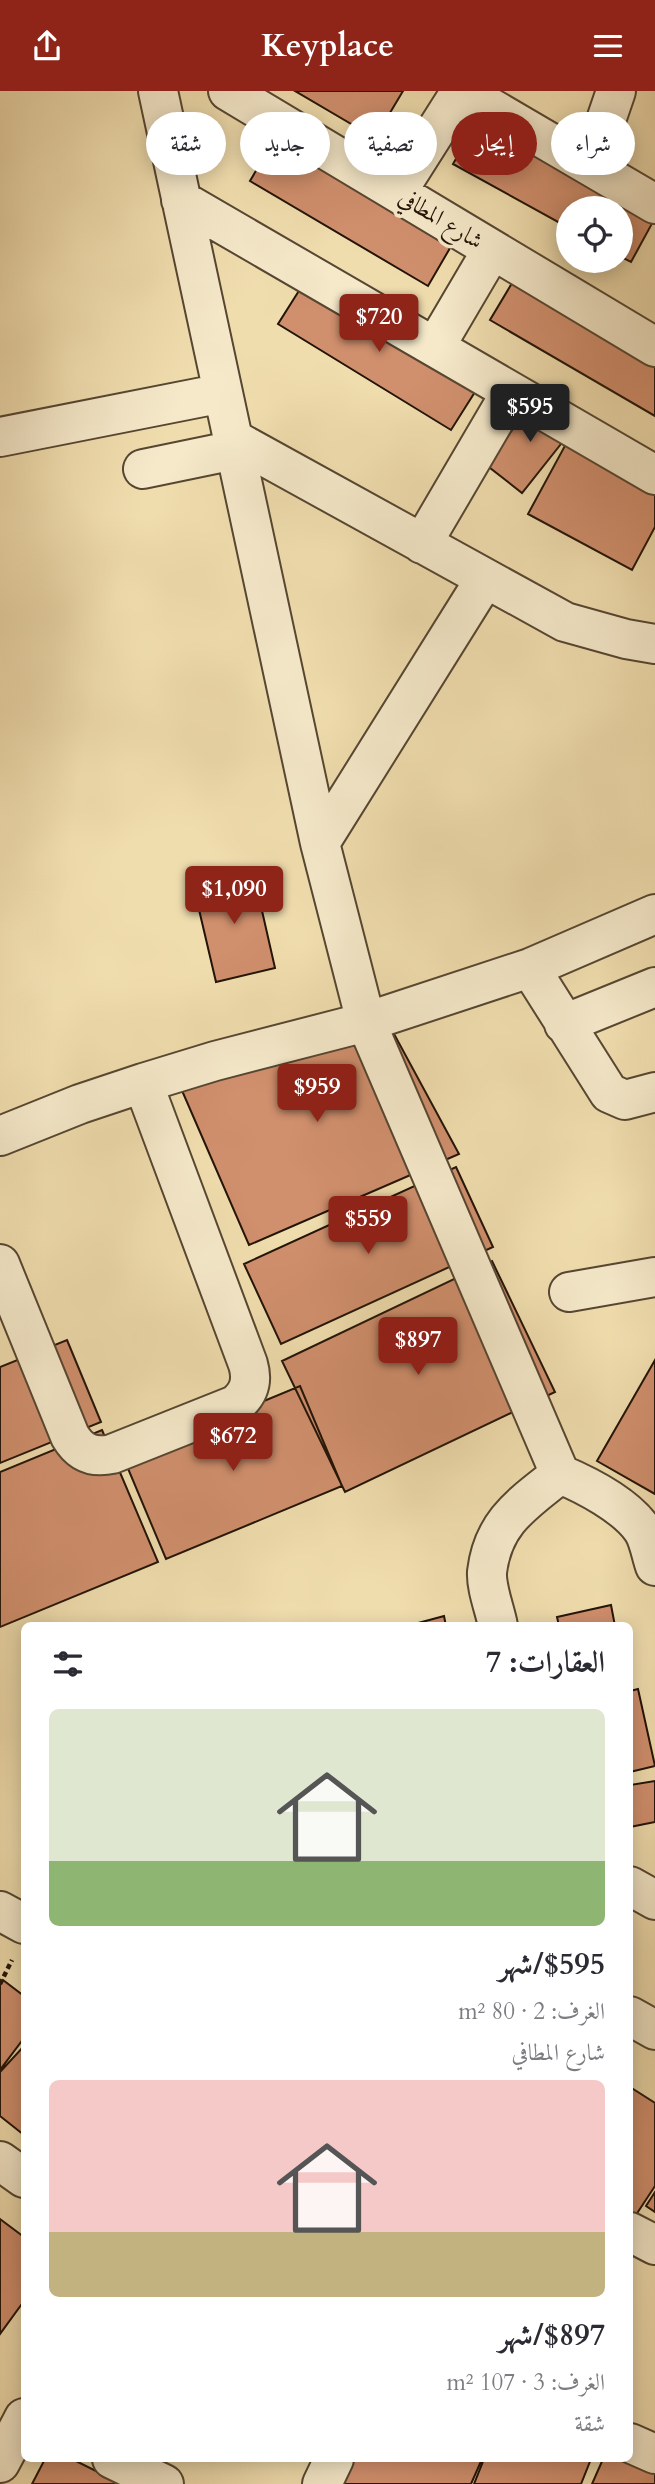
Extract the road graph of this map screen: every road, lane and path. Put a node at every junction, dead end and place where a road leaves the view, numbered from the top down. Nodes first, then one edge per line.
1 (158, 91) edge
2 (228, 91) edge
3 (462, 91) edge
4 (616, 91) edge
5 (609, 112) edge
6 (551, 143) edge
7 (606, 175) edge
8 (397, 192) junction
9 (181, 200) junction
10 (655, 204) edge
11 (492, 250) junction
12 (651, 334) edge
13 (435, 348) junction
14 (511, 392) junction
15 (223, 393) junction
16 (0, 437) edge
17 (234, 444) junction
18 (143, 469) dead end
19 (655, 475) edge
20 (422, 544) junction
21 (485, 579) junction
22 (655, 645) edge
23 (320, 843) junction
24 (655, 914) edge
25 (530, 968) junction
26 (655, 987) edge
27 (366, 1022) junction
28 (564, 1024) junction
29 (143, 1083) junction
30 (655, 1092) edge
31 (0, 1136) edge
32 (0, 1263) edge
33 (655, 1277) edge
34 (569, 1292) dead end
35 (560, 1474) junction
36 (655, 1566) edge
37 (497, 1622) edge
38 (0, 1911) edge
39 (21, 1922) edge
40 (633, 2018) edge
41 (655, 2030) edge
42 (0, 2161) edge
43 (21, 2176) edge
44 (633, 2234) edge
45 (655, 2245) edge
46 (0, 2405) edge
47 (21, 2416) edge
48 (21, 2423) edge
49 (633, 2443) edge
50 (655, 2454) edge
51 (118, 2462) edge
52 (333, 2462) edge
53 (0, 2463) edge
54 (164, 2484) edge
55 (322, 2484) edge

1 - 9 street
2 - 8 street, شارع المطافي
3 - 6 street
3 - 8 street
4 - 5 street
7 - 10 street
8 - 11 street, شارع المطافي
9 - 13 street
9 - 15 street
11 - 12 street, شارع المطافي
11 - 13 street
13 - 14 street
14 - 19 street
14 - 20 street
15 - 16 street
15 - 17 street
17 - 18 street
17 - 20 street
17 - 23 street
20 - 21 street
21 - 22 street
21 - 23 street
23 - 27 street
24 - 25 street
25 - 27 street
25 - 28 street
26 - 28 street
27 - 29 street
27 - 35 street
28 - 30 street
29 - 31 street
29 - 32 street
33 - 34 street
35 - 36 street
35 - 37 street
38 - 39 street
40 - 41 street
42 - 43 street
44 - 45 street
46 - 47 street
48 - 53 street
49 - 50 street
51 - 54 street
52 - 55 street

